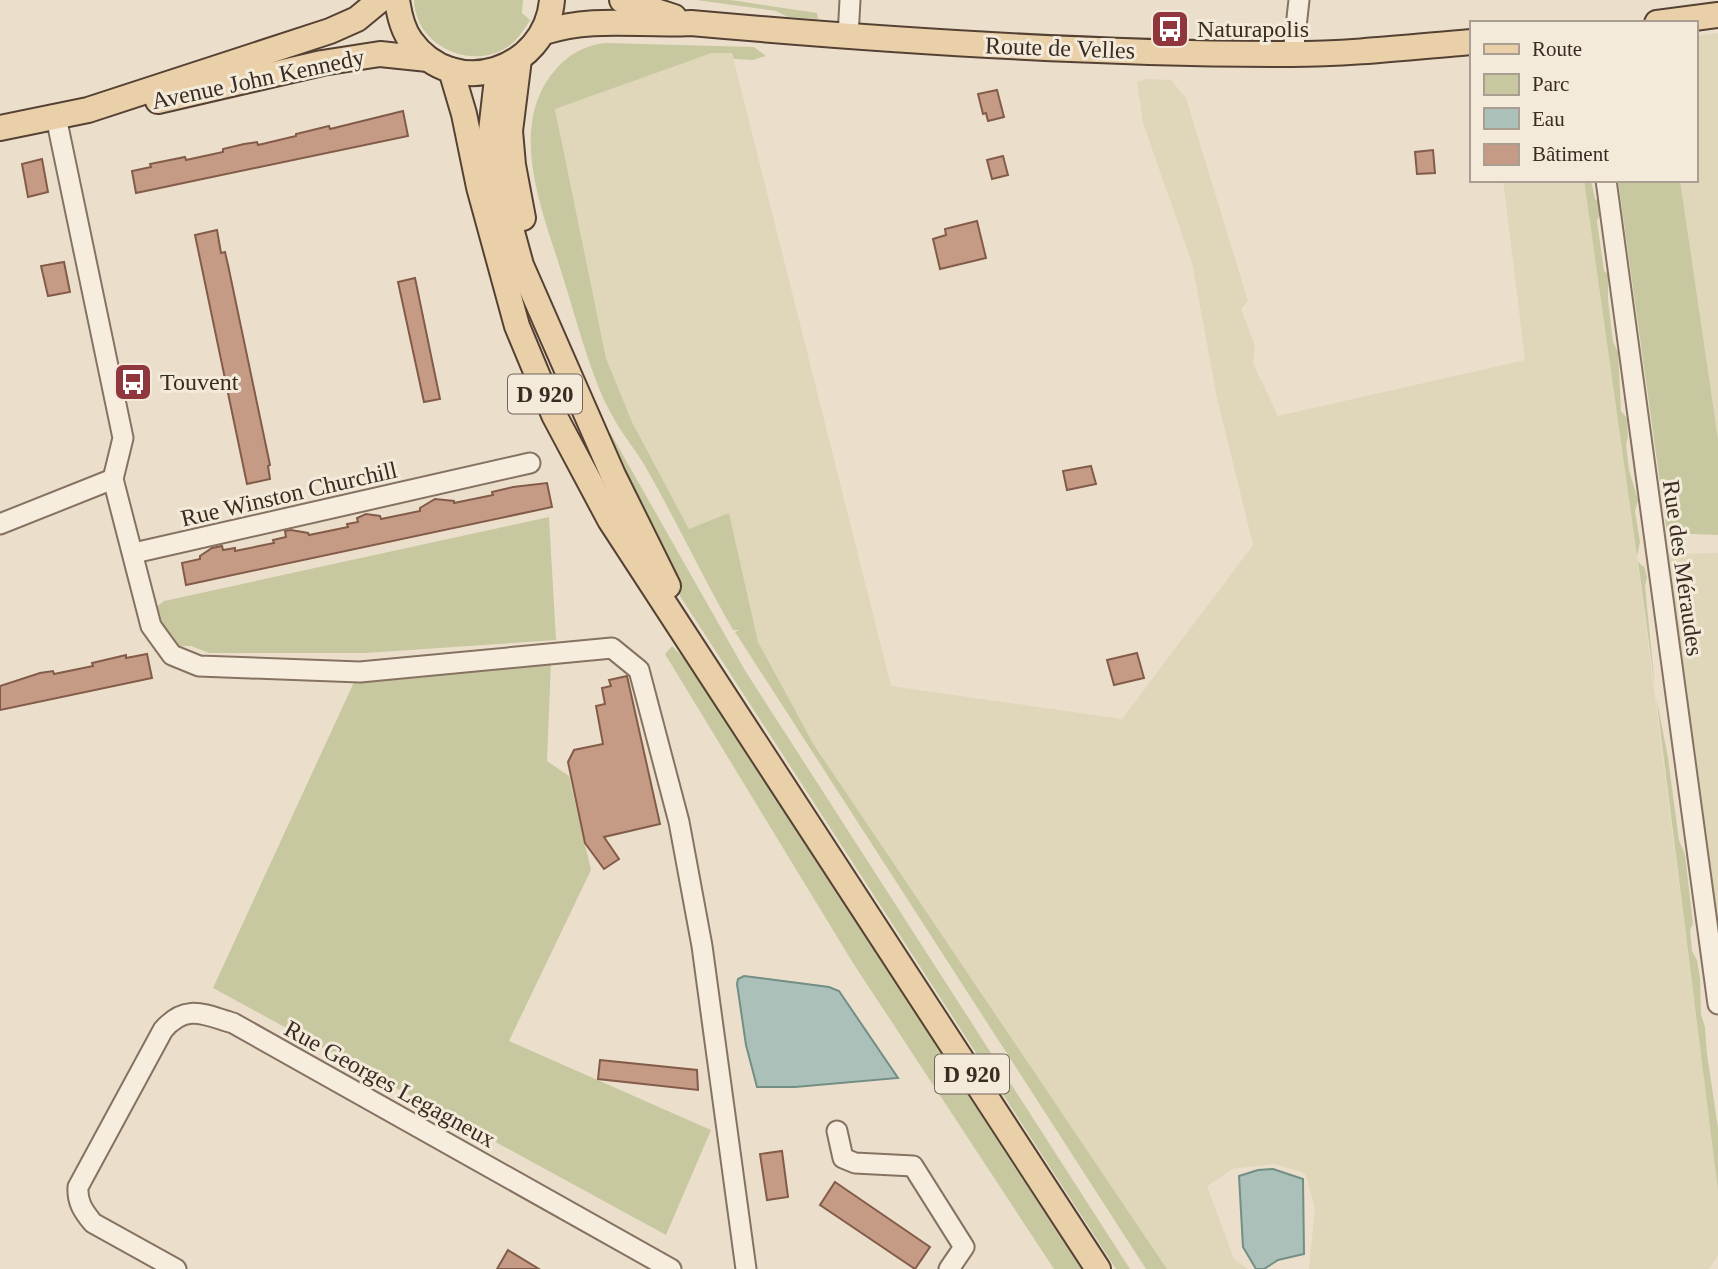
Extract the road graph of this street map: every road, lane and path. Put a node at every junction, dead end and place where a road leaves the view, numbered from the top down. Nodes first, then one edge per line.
1 (380, 0) edge
2 (397, 0) edge
3 (552, 0) edge
4 (622, 0) edge
5 (850, 0) edge
6 (1299, 0) edge
7 (1718, 15) edge
8 (1672, 21) edge
9 (691, 23) junction
10 (544, 32) junction
11 (848, 37) junction
12 (1470, 42) edge
13 (1293, 54) junction
14 (428, 59) junction
15 (509, 65) junction
16 (451, 70) junction
17 (88, 110) junction
18 (56, 117) junction
19 (0, 128) edge
20 (1606, 182) edge
21 (530, 463) dead end
22 (113, 479) junction
23 (0, 524) edge
24 (134, 553) junction
25 (719, 683) junction
26 (1718, 1004) edge
27 (837, 1131) dead end
28 (176, 1269) edge
29 (671, 1269) edge
30 (746, 1269) edge
31 (948, 1269) edge
32 (1098, 1269) edge

1 - 17 main road, Avenue John Kennedy
2 - 14 main road
3 - 10 main road
4 - 9 main road, Route de Velles
5 - 11 street
6 - 13 street
7 - 8 main road
9 - 10 main road, Route de Velles
9 - 11 main road, Route de Velles
10 - 15 main road
11 - 13 main road, Route de Velles
12 - 13 main road, Route de Velles
14 - 16 main road
14 - 17 main road, Avenue John Kennedy
15 - 16 main road
15 - 25 main road, D 920
16 - 25 main road, D 920
17 - 18 main road, Avenue John Kennedy
18 - 19 main road, Avenue John Kennedy
18 - 22 street
20 - 26 street, Rue des Méraudes
21 - 24 street, Rue Winston Churchill
22 - 23 street
22 - 24 street
24 - 30 street
25 - 32 main road, D 920
27 - 31 street
28 - 29 street, Rue Georges Legagneux

